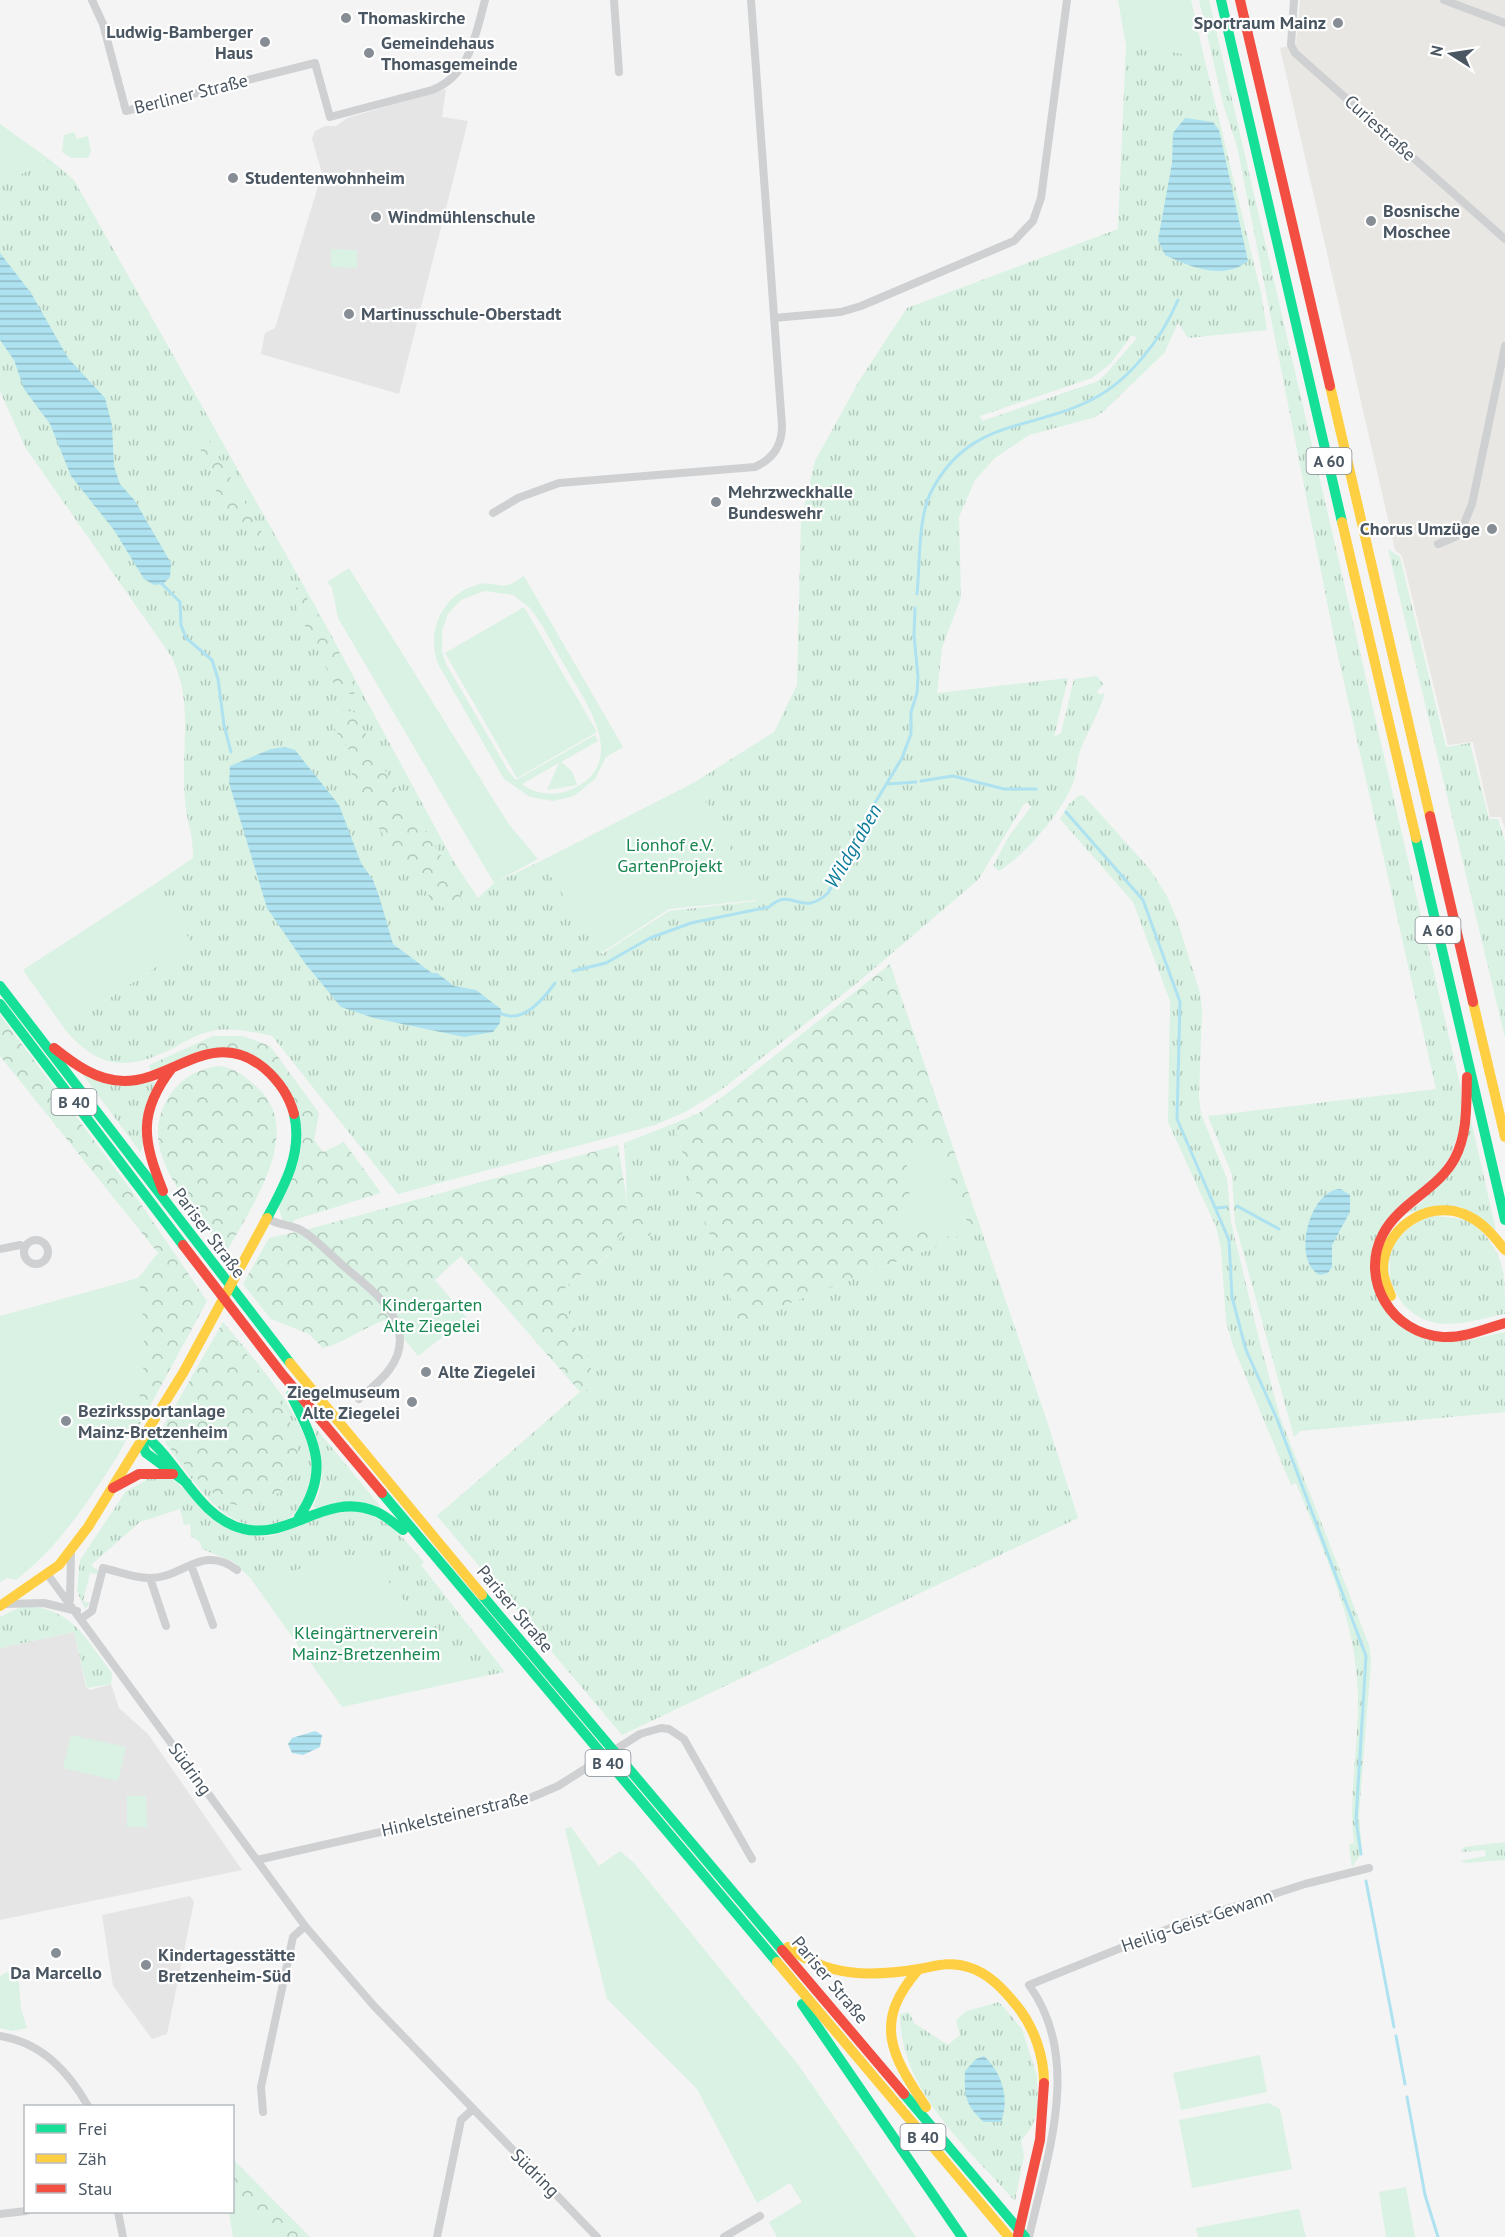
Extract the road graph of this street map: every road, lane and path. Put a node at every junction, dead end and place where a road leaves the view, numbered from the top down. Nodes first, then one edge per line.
1 (92, 0) edge
2 (485, 0) edge
3 (614, 0) edge
4 (751, 0) edge
5 (1067, 0) edge
6 (1221, 0) edge
7 (1240, 0) edge
8 (1294, 0) edge
9 (1444, 0) edge
10 (1505, 23) edge
11 (619, 72) dead end
12 (1505, 239) edge
13 (774, 318) junction
14 (1505, 346) edge
15 (493, 513) dead end
16 (1438, 544) dead end
17 (0, 986) edge
18 (0, 1004) edge
19 (33, 1028) junction
20 (1486, 1054) junction
21 (1467, 1057) junction
22 (174, 1067) junction
23 (1505, 1096) edge
24 (1505, 1137) edge
25 (171, 1209) junction
26 (267, 1218) junction
27 (1505, 1220) edge
28 (25, 1247) dead end
29 (0, 1249) edge
30 (1505, 1250) edge
31 (1505, 1323) edge
32 (282, 1374) junction
33 (359, 1399) dead end
34 (145, 1436) junction
35 (175, 1475) junction
36 (187, 1483) junction
37 (113, 1488) junction
38 (297, 1519) junction
39 (71, 1551) junction
40 (191, 1566) junction
41 (442, 1567) junction
42 (237, 1570) dead end
43 (48, 1575) junction
44 (150, 1578) junction
45 (70, 1602) junction
46 (2, 1605) edge
47 (79, 1614) junction
48 (213, 1624) dead end
49 (166, 1626) dead end
50 (752, 1859) dead end
51 (256, 1860) junction
52 (1369, 1868) dead end
53 (750, 1911) junction
54 (305, 1926) junction
55 (774, 1960) junction
56 (919, 1969) junction
57 (0, 2036) edge
58 (87, 2105) edge
59 (472, 2110) junction
60 (263, 2112) dead end
61 (962, 2162) junction
62 (24, 2211) edge
63 (118, 2213) edge
64 (0, 2214) edge
65 (760, 2216) dead end
66 (123, 2237) edge
67 (437, 2237) edge
68 (597, 2237) edge
69 (724, 2237) edge
70 (962, 2237) edge
71 (1009, 2237) edge
72 (1018, 2237) edge
73 (1027, 2237) edge

1 - 2 street, Berliner Straße
3 - 11 street
4 - 13 street
5 - 13 street
6 - 21 main road, A 60
7 - 20 main road, A 60
8 - 12 street, Curiestraße
9 - 10 street
13 - 15 street
14 - 16 street
17 - 19 main road, Pariser Straße / B 40
18 - 32 main road, Pariser Straße / B 40
19 - 22 main road, B 40
19 - 25 main road, Pariser Straße / B 40
20 - 23 main road
20 - 24 main road, A 60
21 - 27 main road, A 60
21 - 31 main road
22 - 25 main road, B 40
22 - 26 main road, B 40
25 - 53 main road, Pariser Straße / B 40
26 - 33 street
26 - 34 main road
28 - 29 street
30 - 31 main road
32 - 38 main road, B 40
32 - 41 main road, Pariser Straße / B 40
34 - 35 main road, B 40
34 - 36 main road, B 40
34 - 37 main road
35 - 36 main road, B 40
35 - 37 main road
36 - 38 main road, B 40
37 - 39 main road
38 - 41 main road, B 40
39 - 43 main road
39 - 45 street
40 - 42 street
40 - 44 street
40 - 48 street
41 - 55 main road, Pariser Straße / B 40
43 - 45 street, Südring
43 - 46 main road
44 - 47 street
44 - 49 street
45 - 47 street, Südring
46 - 47 street
47 - 51 street, Südring
50 - 51 street, Hinkelsteinerstraße
51 - 54 street, Südring
52 - 73 street, Heilig-Geist-Gewann
53 - 56 main road
53 - 61 main road, Pariser Straße / B 40
54 - 59 street, Südring
54 - 60 street
55 - 70 main road
55 - 71 main road, Pariser Straße / B 40
56 - 61 main road
56 - 72 main road
57 - 58 street
59 - 67 street
59 - 68 street, Südring
61 - 73 main road, Pariser Straße / B 40
62 - 64 street
63 - 66 street
65 - 69 street

